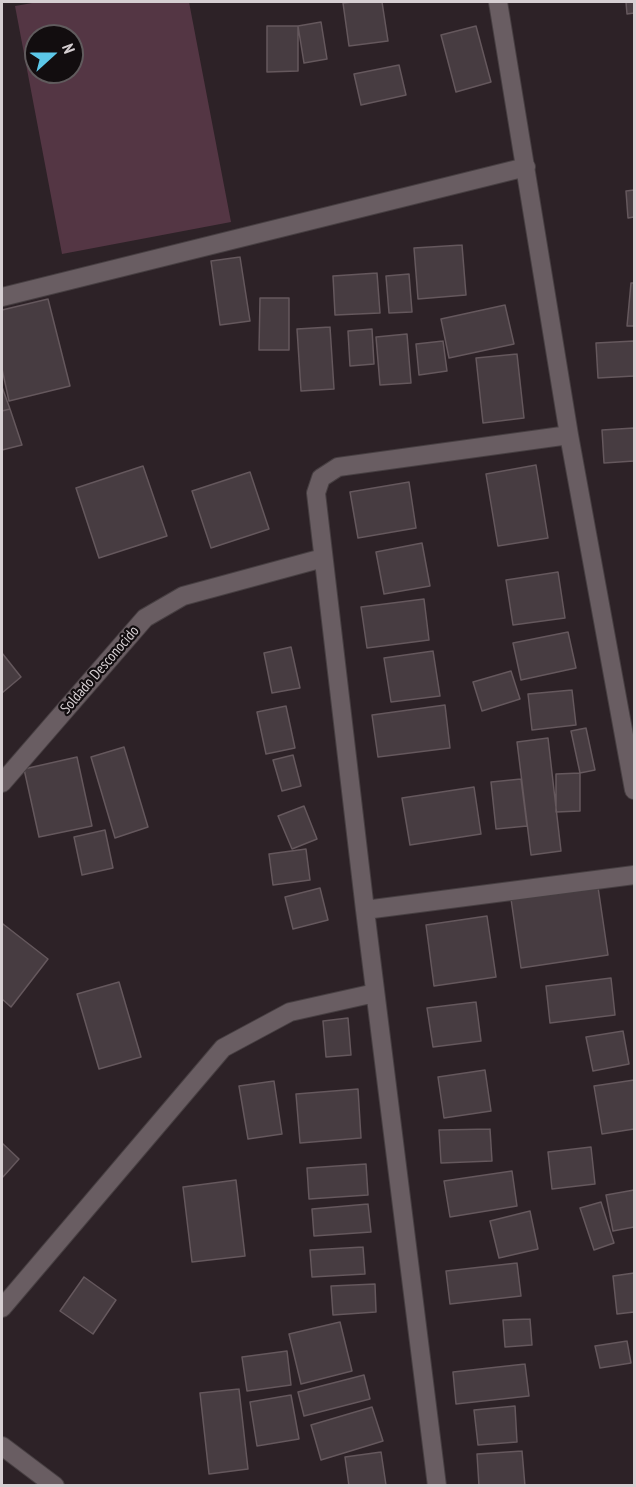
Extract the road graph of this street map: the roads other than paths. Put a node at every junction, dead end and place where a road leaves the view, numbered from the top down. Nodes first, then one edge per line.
1 (498, 2) edge
2 (526, 167) junction
3 (2, 297) edge
4 (569, 435) junction
5 (323, 558) junction
6 (2, 783) edge
7 (634, 790) edge
8 (634, 875) edge
9 (365, 910) junction
10 (375, 993) junction
11 (2, 1308) edge
12 (2, 1446) edge
13 (55, 1485) edge
14 (437, 1485) edge

1 - 2 street
2 - 3 street
2 - 4 street
4 - 5 street
4 - 7 street
5 - 6 street, Soldado Desconocido
5 - 9 street
8 - 9 street
9 - 10 street
10 - 11 street
10 - 14 street
12 - 13 street

